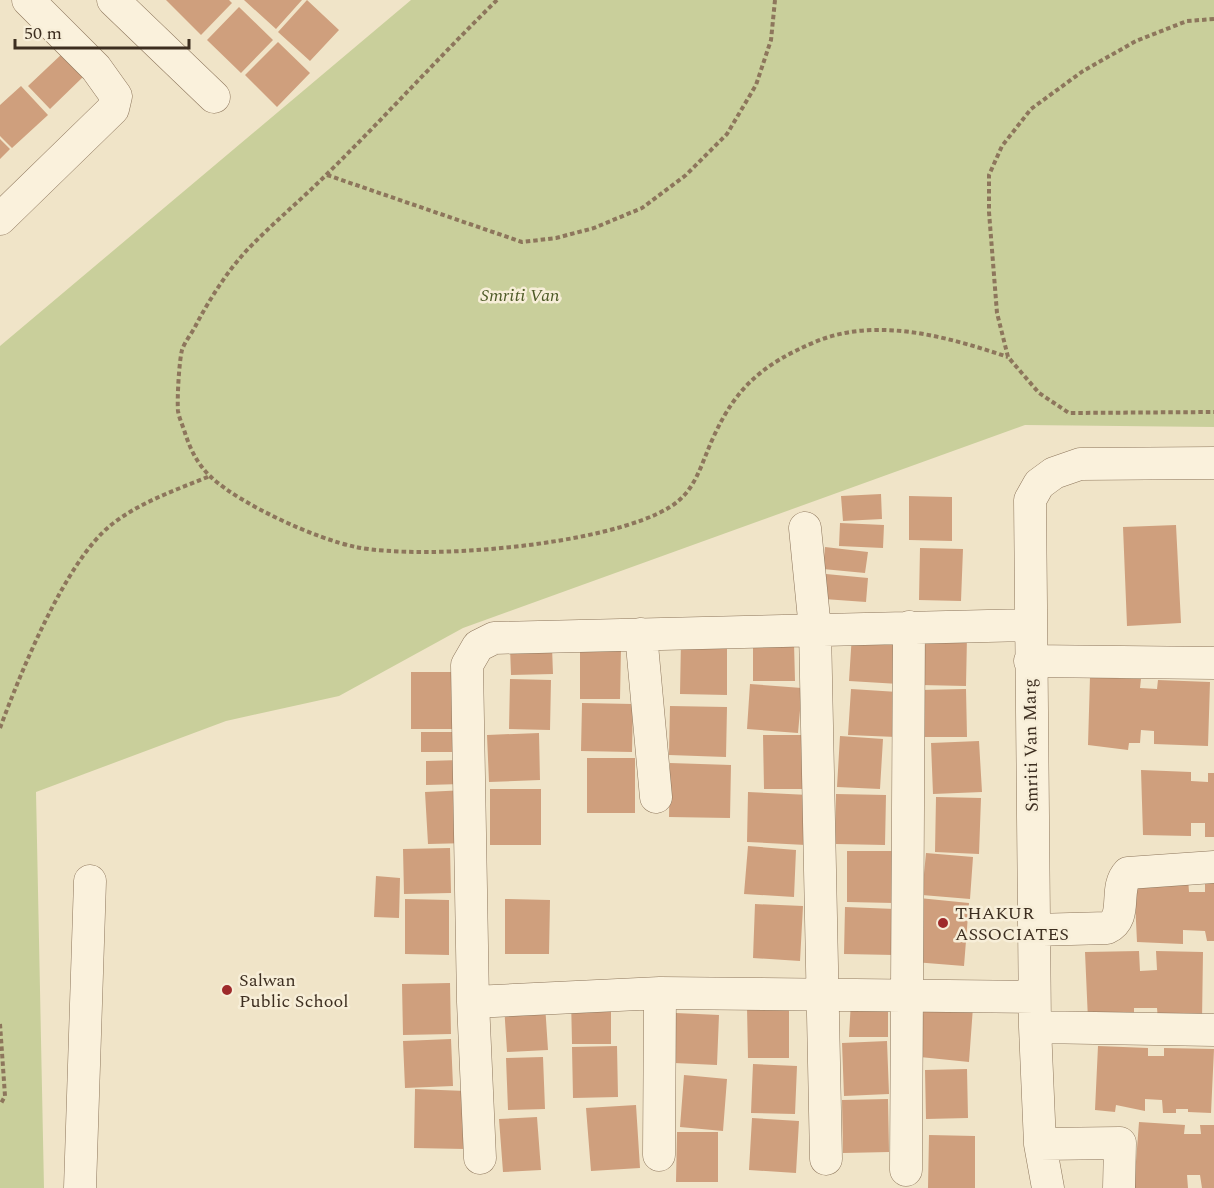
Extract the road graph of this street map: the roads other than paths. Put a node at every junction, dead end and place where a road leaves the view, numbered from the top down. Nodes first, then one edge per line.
1 (28, 0) edge
2 (113, 0) edge
3 (214, 96) dead end
4 (0, 219) edge
5 (1214, 464) edge
6 (805, 528) dead end
7 (1030, 625) junction
8 (909, 627) junction
9 (814, 629) junction
10 (641, 634) junction
11 (1030, 661) junction
12 (1214, 663) edge
13 (1214, 677) edge
14 (656, 797) dead end
15 (1214, 867) edge
16 (90, 881) dead end
17 (1034, 930) junction
18 (660, 993) junction
19 (823, 996) junction
20 (908, 996) junction
21 (473, 1002) junction
22 (1035, 1012) junction
23 (1214, 1030) edge
24 (1040, 1144) junction
25 (659, 1155) dead end
26 (480, 1158) dead end
27 (826, 1159) dead end
28 (906, 1170) dead end
29 (80, 1188) edge
30 (1048, 1188) edge
31 (1119, 1188) edge

1 - 4 street
2 - 3 street
5 - 7 street, Smriti Van Marg
6 - 9 street
7 - 8 street
7 - 11 street, Smriti Van Marg
8 - 9 street
8 - 20 street
9 - 10 street
9 - 19 street
10 - 14 street
10 - 21 street
11 - 12 street
11 - 17 street, Smriti Van Marg
12 - 13 street
15 - 17 street
16 - 29 street
17 - 22 street, Smriti Van Marg
18 - 19 street
18 - 21 street
18 - 25 street
19 - 20 street
19 - 27 street
20 - 22 street
20 - 28 street
21 - 26 street
22 - 23 street
22 - 24 street, Smriti Van Marg
24 - 30 street, Smriti Van Marg
24 - 31 street

